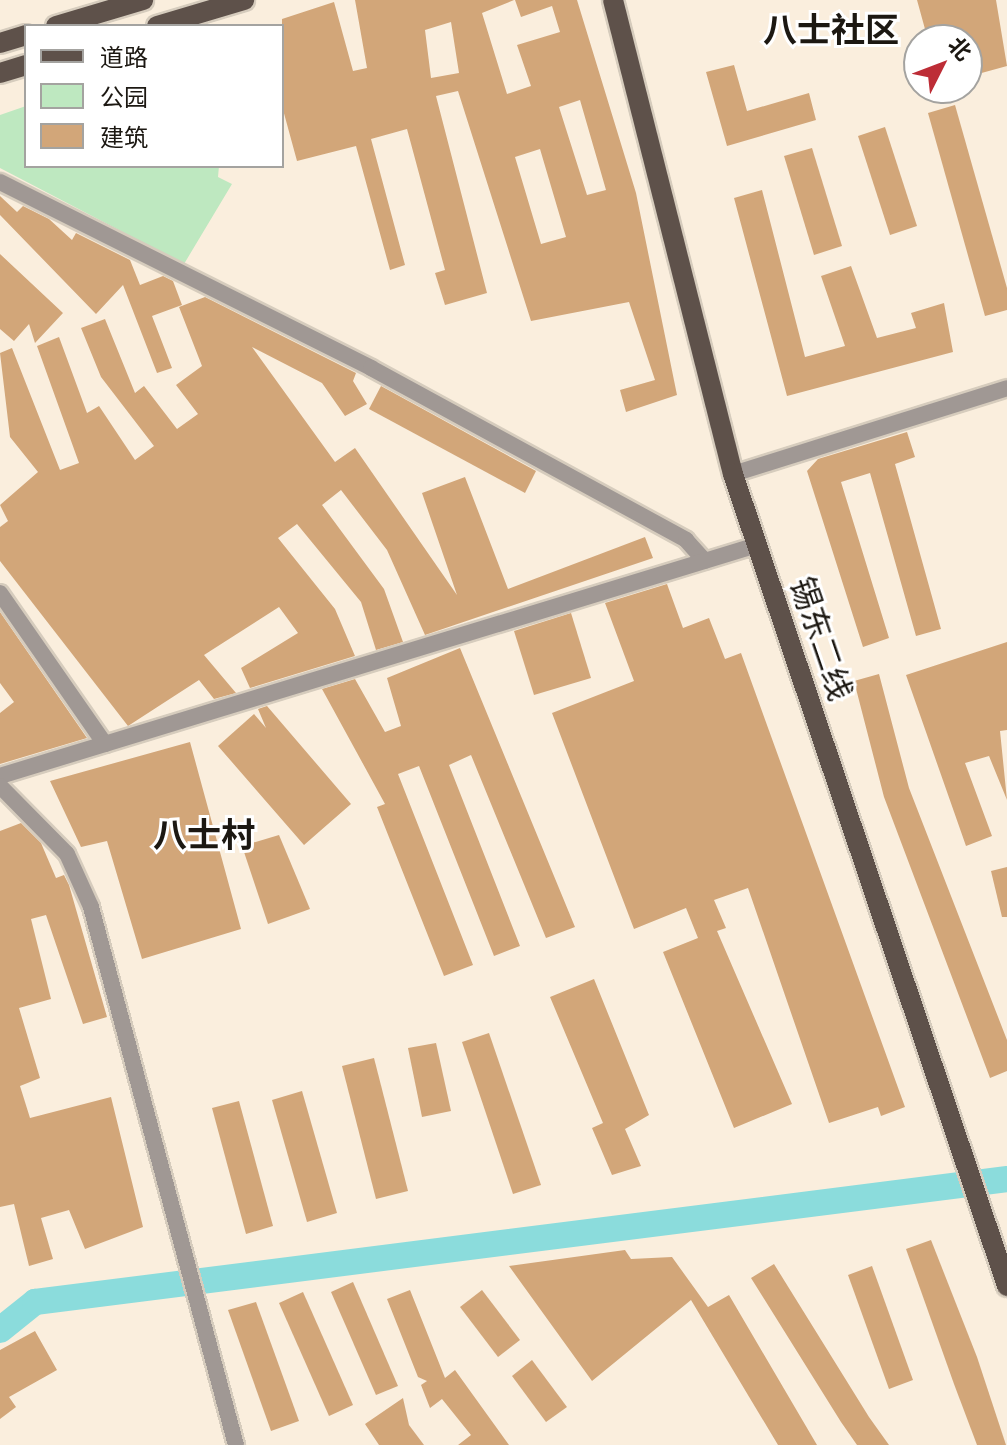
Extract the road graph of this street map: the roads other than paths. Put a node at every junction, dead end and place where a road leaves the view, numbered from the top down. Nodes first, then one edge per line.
1 (143, 0) edge
2 (244, 0) edge
3 (613, 0) edge
4 (63, 24) edge
5 (164, 24) edge
6 (24, 36) edge
7 (0, 43) edge
8 (24, 66) edge
9 (0, 73) edge
10 (0, 182) edge
11 (1007, 388) edge
12 (733, 474) junction
13 (757, 545) junction
14 (705, 561) junction
15 (0, 593) edge
16 (105, 744) junction
17 (0, 776) edge
18 (0, 786) edge
19 (1007, 1286) edge
20 (236, 1445) edge

1 - 4 main road
2 - 5 main road
3 - 12 main road, 锡东二线
6 - 7 main road
8 - 9 main road
10 - 14 street
11 - 12 street
12 - 13 main road, 锡东二线
13 - 14 street
13 - 19 main road, 锡东二线
14 - 16 street
15 - 16 street
16 - 17 street
18 - 20 street

